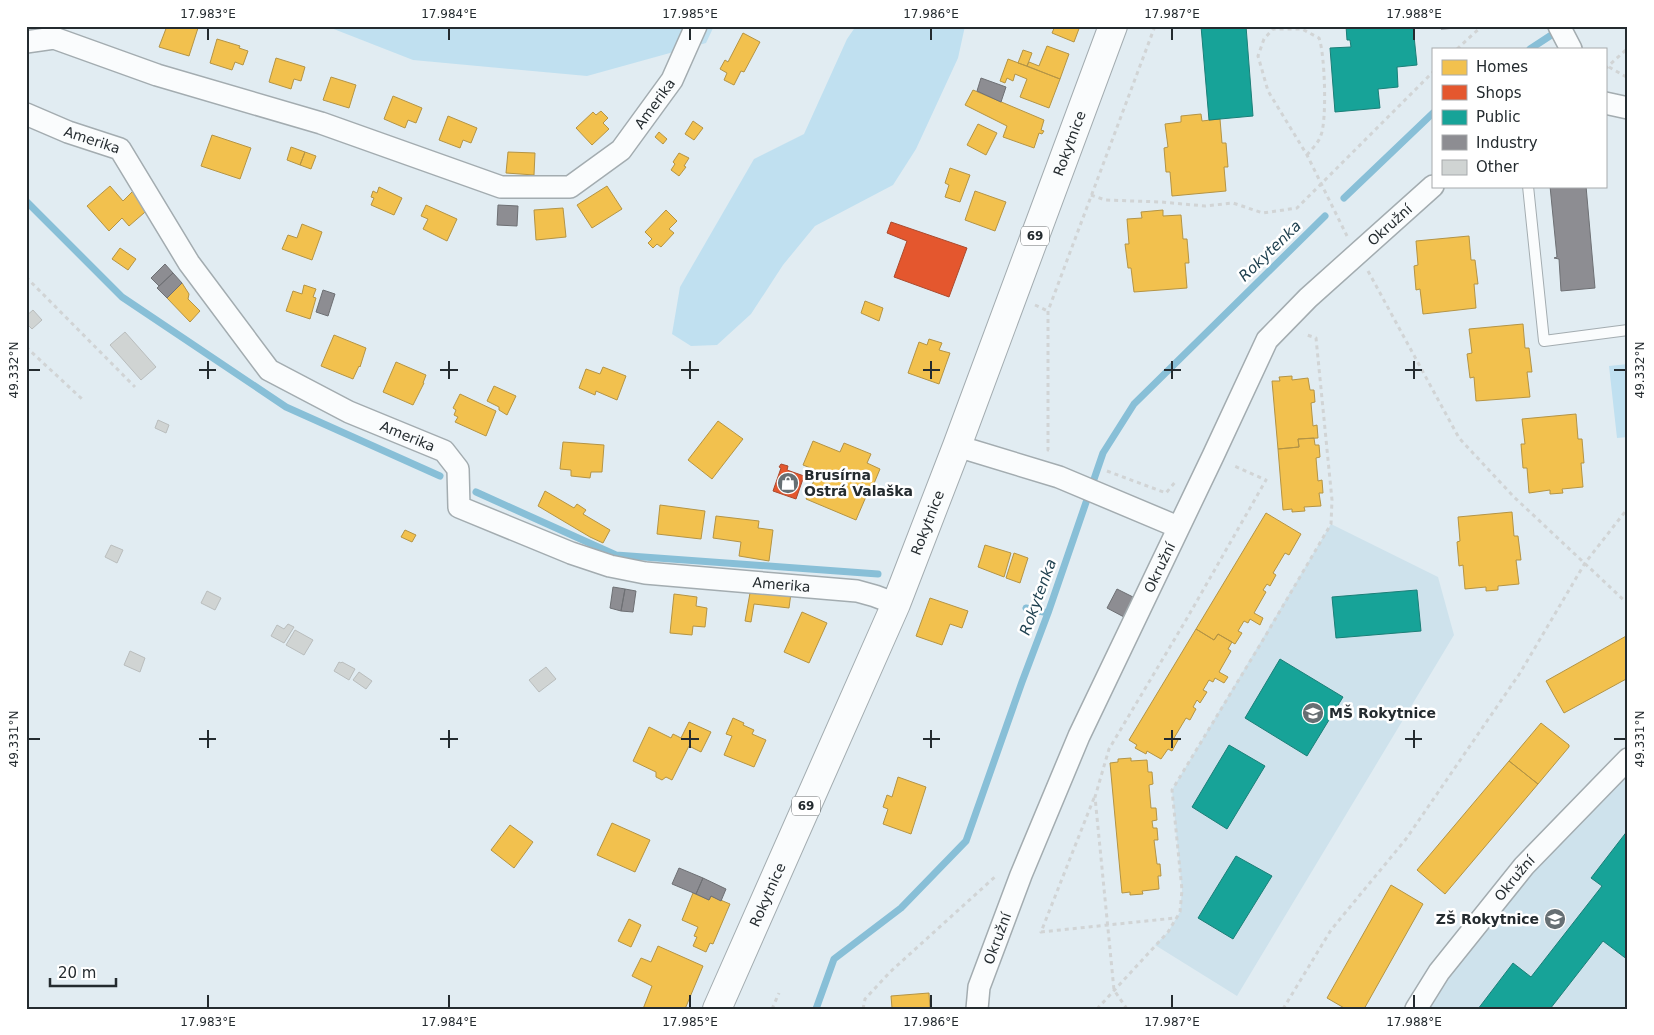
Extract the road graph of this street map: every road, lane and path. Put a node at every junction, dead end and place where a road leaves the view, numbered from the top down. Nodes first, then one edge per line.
1 (696, 26) edge
2 (1113, 26) edge
3 (1154, 26) edge
4 (1482, 26) edge
5 (1559, 26) edge
6 (26, 42) edge
7 (1458, 48) edge
8 (1570, 48) edge
9 (1628, 48) edge
10 (1607, 68) edge
11 (1432, 73) edge
12 (1628, 78) edge
13 (1606, 103) edge
14 (1628, 108) edge
15 (26, 114) edge
16 (1307, 154) junction
17 (1322, 185) junction
18 (1432, 187) edge
19 (1528, 188) edge
20 (1091, 195) junction
21 (1343, 228) dead end
22 (1366, 266) dead end
23 (26, 277) edge
24 (1628, 330) edge
25 (1297, 332) dead end
26 (26, 347) edge
27 (135, 387) dead end
28 (82, 399) dead end
29 (957, 446) junction
30 (1048, 450) dead end
31 (1213, 456) junction
32 (1628, 508) edge
33 (1178, 526) junction
34 (1585, 563) junction
35 (896, 604) junction
36 (1628, 604) edge
37 (1628, 759) edge
38 (1095, 797) junction
39 (1020, 875) junction
40 (1176, 918) junction
41 (1107, 925) junction
42 (1114, 990) junction
43 (779, 993) dead end
44 (717, 1009) edge
45 (772, 1009) edge
46 (863, 1009) edge
47 (977, 1009) edge
48 (1097, 1009) edge
49 (1127, 1009) edge
50 (1283, 1009) edge
51 (1416, 1009) edge

1 - 6 street, Amerika
2 - 29 main road, Rokytnice / 69
3 - 20 path
4 - 7 path
5 - 8 street
9 - 10 path
10 - 12 path
11 - 17 path
13 - 14 street
15 - 35 street, Amerika
16 - 16 path
16 - 17 path
17 - 20 path
17 - 21 path
18 - 31 street, Okružní
19 - 24 lane
20 - 30 path
22 - 34 path
23 - 27 path
25 - 40 path
26 - 28 path
29 - 33 street
29 - 35 main road, Rokytnice / 69
31 - 33 street, Okružní
31 - 38 path
32 - 34 path
33 - 39 street, Okružní
34 - 36 path
34 - 50 path
35 - 44 main road, Rokytnice / 69
37 - 51 street, Okružní
38 - 41 path
38 - 41 path
39 - 46 path
39 - 47 street, Okružní
40 - 41 path
40 - 42 path
41 - 42 path
42 - 48 path
42 - 49 path
43 - 45 path

